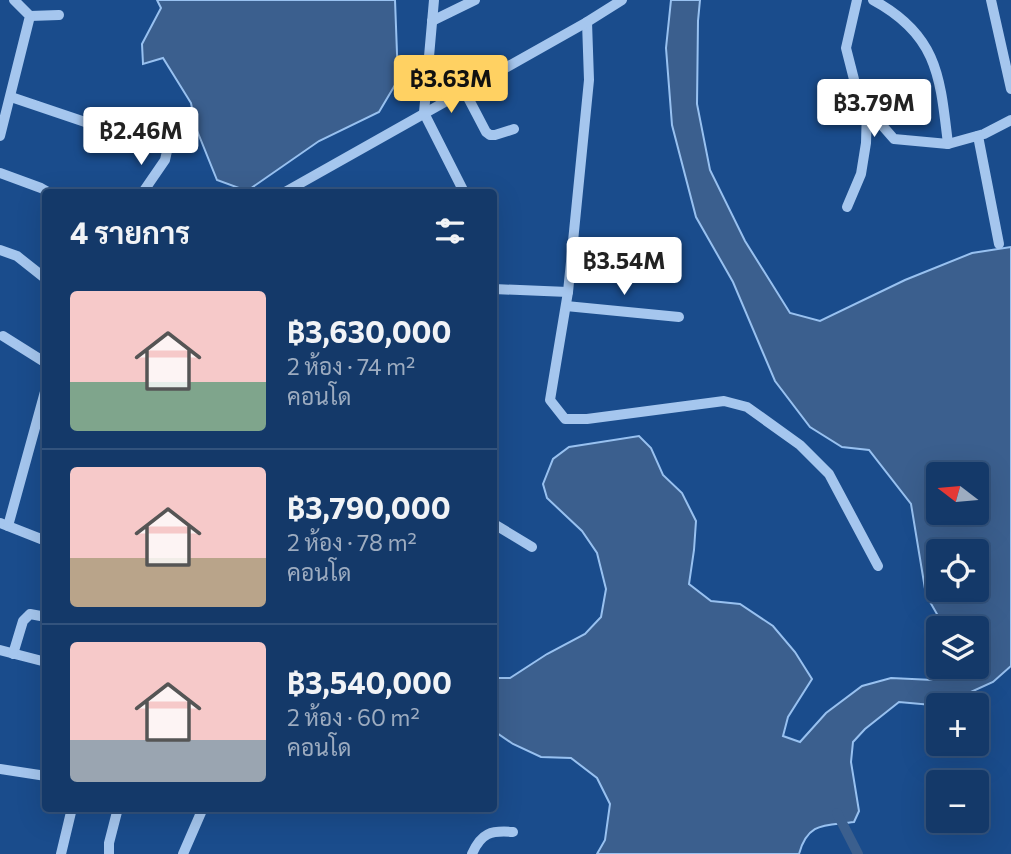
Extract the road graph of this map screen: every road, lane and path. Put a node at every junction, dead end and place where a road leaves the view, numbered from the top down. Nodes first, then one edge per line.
1 (13, 0) edge
2 (434, 0) edge
3 (475, 0) edge
4 (602, 0) edge
5 (622, 0) edge
6 (857, 0) edge
7 (873, 0) edge
8 (991, 0) edge
9 (601, 12) junction
10 (59, 15) dead end
11 (30, 16) junction
12 (432, 20) junction
13 (587, 22) junction
14 (1011, 89) edge
15 (464, 90) junction
16 (11, 97) junction
17 (867, 108) junction
18 (424, 113) junction
19 (1011, 120) edge
20 (514, 129) dead end
21 (0, 136) edge
22 (978, 136) junction
23 (947, 144) junction
24 (0, 173) edge
25 (43, 189) edge
26 (145, 189) edge
27 (290, 189) edge
28 (462, 189) edge
29 (847, 207) dead end
30 (999, 244) dead end
31 (0, 250) edge
32 (42, 276) edge
33 (497, 289) edge
34 (568, 292) junction
35 (566, 306) junction
36 (679, 317) dead end
37 (3, 336) dead end
38 (42, 360) edge
39 (42, 401) edge
40 (4, 524) edge
41 (497, 528) edge
42 (42, 539) edge
43 (532, 547) dead end
44 (878, 566) dead end
45 (42, 616) edge
46 (0, 650) edge
47 (13, 654) junction
48 (42, 661) edge
49 (0, 769) edge
50 (42, 775) edge
51 (71, 812) edge
52 (117, 812) edge
53 (201, 812) edge
54 (513, 832) dead end
55 (61, 854) edge
56 (109, 854) edge
57 (183, 854) edge
58 (472, 854) edge

1 - 11 street
2 - 12 street
3 - 12 street
4 - 9 street
5 - 9 street
6 - 17 street
7 - 23 street
8 - 14 street
9 - 13 street
10 - 11 street
11 - 16 street
12 - 18 street
13 - 15 street
13 - 34 street
15 - 18 street
15 - 20 street
16 - 21 street
16 - 26 street
17 - 23 street
17 - 29 street
18 - 27 street
18 - 28 street
19 - 22 street
22 - 23 street
22 - 30 street
24 - 25 street
31 - 32 street
33 - 34 street
34 - 35 street
35 - 36 street
35 - 44 street
37 - 38 street
39 - 40 street
40 - 42 street
41 - 43 street
45 - 47 street
46 - 47 street
47 - 48 street
49 - 50 street
51 - 55 street
52 - 56 street
53 - 57 street
54 - 58 street

